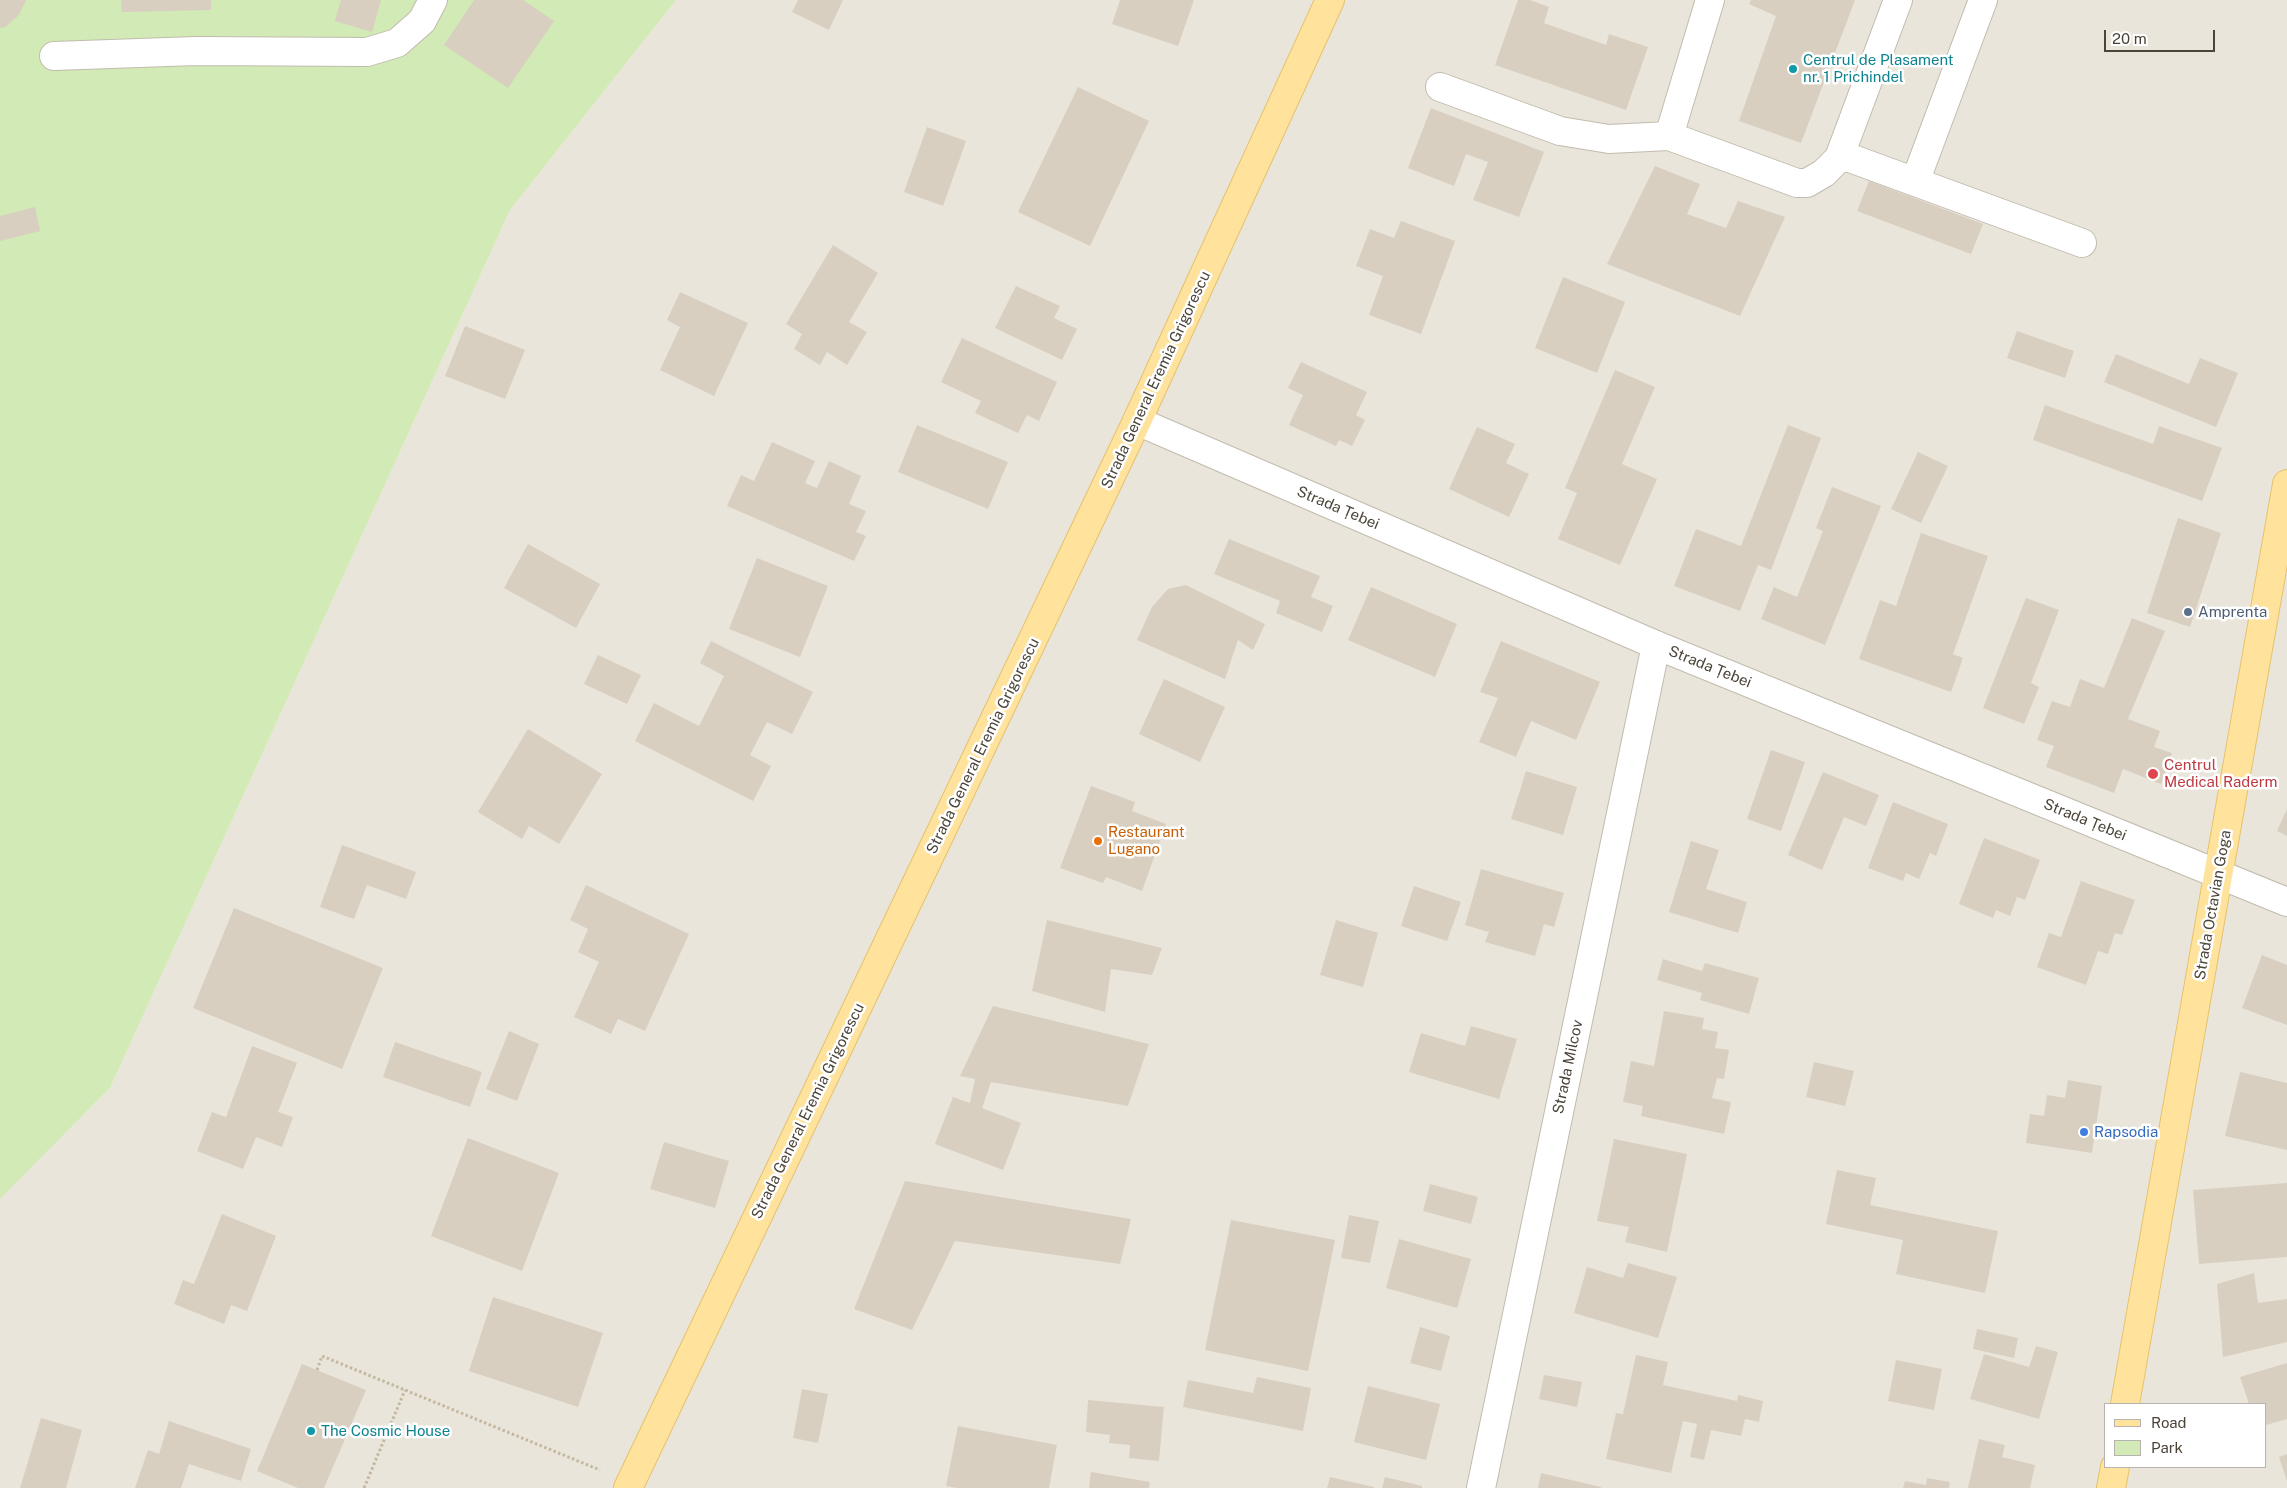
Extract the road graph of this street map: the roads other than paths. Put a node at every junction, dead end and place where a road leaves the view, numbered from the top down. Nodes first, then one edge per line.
1 (433, 0) edge
2 (1330, 0) edge
3 (1710, 0) edge
4 (1898, 0) edge
5 (1983, 0) edge
6 (54, 56) dead end
7 (1440, 87) dead end
8 (1669, 136) junction
9 (1839, 158) junction
10 (1915, 182) junction
11 (2082, 243) dead end
12 (1138, 421) junction
13 (2287, 484) edge
14 (1656, 645) junction
15 (2218, 874) junction
16 (2287, 902) edge
17 (2125, 1403) edge
18 (2115, 1468) edge
19 (628, 1488) edge
20 (1481, 1488) edge
21 (2111, 1488) edge

1 - 6 street
2 - 12 main road, Strada General Eremia Grigorescu
3 - 8 street
4 - 9 street
5 - 10 street
7 - 8 street
8 - 9 street
9 - 10 street
10 - 11 street
12 - 14 street, Strada Țebei
12 - 19 main road, Strada General Eremia Grigorescu
13 - 15 main road, Strada Octavian Goga
14 - 15 street, Strada Țebei
14 - 20 street, Strada Milcov
15 - 16 street, Strada Țebei
15 - 17 main road, Strada Octavian Goga
18 - 21 main road

